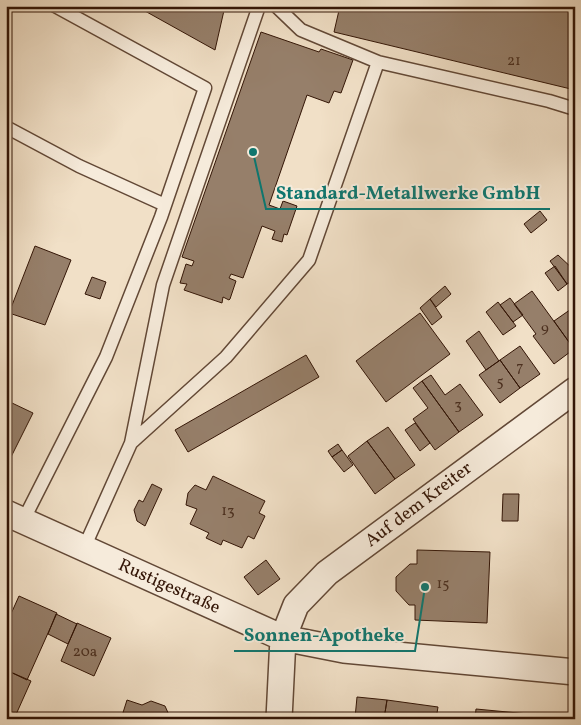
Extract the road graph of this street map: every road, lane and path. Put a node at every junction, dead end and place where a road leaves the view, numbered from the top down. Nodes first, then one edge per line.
1 (55, 6) edge
2 (259, 6) edge
3 (276, 6) edge
4 (378, 62) junction
5 (575, 109) edge
6 (6, 127) edge
7 (165, 205) junction
8 (575, 390) edge
9 (131, 443) junction
10 (15, 517) edge
11 (84, 548) junction
12 (283, 638) junction
13 (575, 672) edge
14 (279, 719) edge

1 - 7 lane
2 - 9 lane
3 - 4 lane
4 - 5 lane
4 - 9 lane
6 - 7 lane
7 - 10 lane
8 - 12 street, Auf dem Kreiter
9 - 11 lane
10 - 11 street, Rustigestraße
11 - 12 street, Rustigestraße
12 - 13 street, Rustigestraße
12 - 14 street, Auf dem Kreiter

